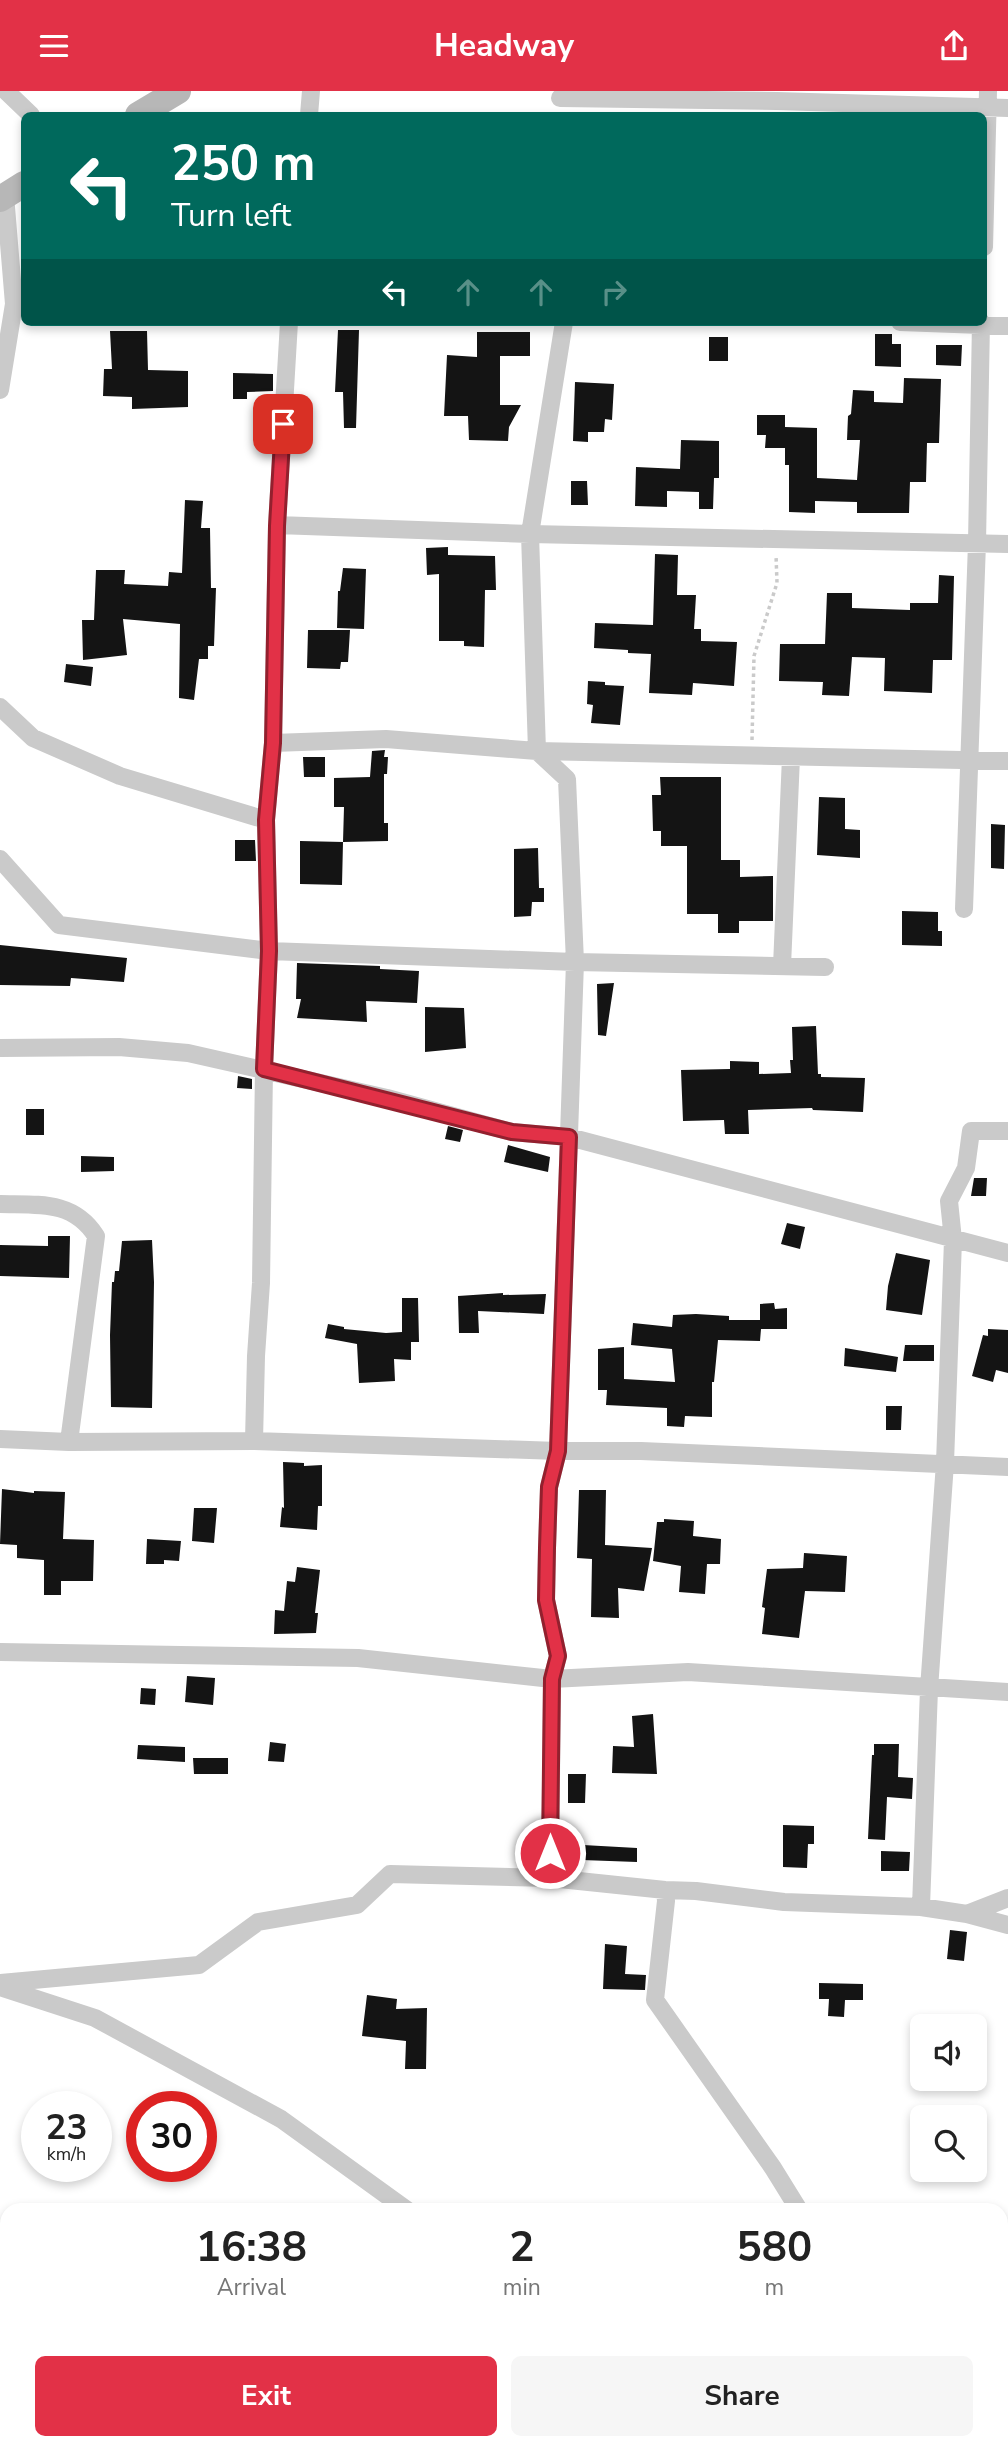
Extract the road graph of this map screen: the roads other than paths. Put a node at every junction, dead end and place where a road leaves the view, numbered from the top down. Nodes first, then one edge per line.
1 (6, 91) edge
2 (178, 91) edge
3 (311, 91) edge
4 (776, 96) edge
5 (988, 100) edge
6 (560, 102) edge
7 (1008, 108) edge
8 (28, 112) edge
9 (143, 112) edge
10 (309, 112) edge
11 (987, 137) edge
12 (10, 193) edge
13 (987, 324) edge
14 (289, 326) edge
15 (563, 326) edge
16 (981, 326) edge
17 (1008, 326) edge
18 (0, 390) edge
19 (277, 526) junction
20 (530, 534) junction
21 (977, 543) junction
22 (1008, 544) edge
23 (0, 707) edge
24 (273, 743) junction
25 (537, 751) junction
26 (791, 757) junction
27 (968, 760) junction
28 (1008, 761) edge
29 (266, 820) junction
30 (0, 859) edge
31 (964, 909) dead end
32 (269, 951) junction
33 (575, 962) junction
34 (782, 966) junction
35 (825, 967) dead end
36 (0, 1048) edge
37 (264, 1069) junction
38 (1008, 1131) edge
39 (569, 1137) junction
40 (0, 1204) edge
41 (953, 1240) junction
42 (1008, 1253) edge
43 (0, 1439) edge
44 (254, 1441) junction
45 (69, 1442) junction
46 (558, 1451) junction
47 (945, 1463) junction
48 (1008, 1467) edge
49 (0, 1652) edge
50 (552, 1679) junction
51 (929, 1689) junction
52 (1008, 1692) edge
53 (550, 1878) junction
54 (665, 1890) junction
55 (1008, 1898) edge
56 (922, 1907) junction
57 (967, 1914) junction
58 (1008, 1925) edge
59 (0, 1985) edge
60 (397, 2203) edge
61 (795, 2203) edge

1 - 8 street
2 - 9 main road
3 - 10 street
4 - 5 street
4 - 6 street
5 - 7 street
5 - 11 street
12 - 18 street
13 - 17 street
14 - 19 street
15 - 20 street
16 - 21 street
19 - 20 street
19 - 24 street
20 - 21 street
20 - 25 street
21 - 22 street
21 - 27 street
23 - 29 street
24 - 25 street
24 - 29 street
25 - 26 street
25 - 33 street
26 - 27 street
26 - 34 street
27 - 28 street
27 - 31 street
29 - 32 street
30 - 32 street
32 - 33 street
32 - 37 street
33 - 34 street
33 - 39 street
34 - 35 street
36 - 37 street
37 - 39 street
37 - 44 street
38 - 41 street
39 - 41 street
39 - 46 street
40 - 45 street
41 - 42 street
41 - 47 street
43 - 45 street
44 - 45 street
44 - 46 street
46 - 47 street
46 - 50 street
47 - 48 street
47 - 51 street
49 - 50 street
50 - 51 street
50 - 53 street
51 - 52 street
51 - 56 street
53 - 54 street
53 - 59 street
54 - 56 street
54 - 61 street
55 - 57 street
56 - 57 street
57 - 58 street
59 - 60 street

